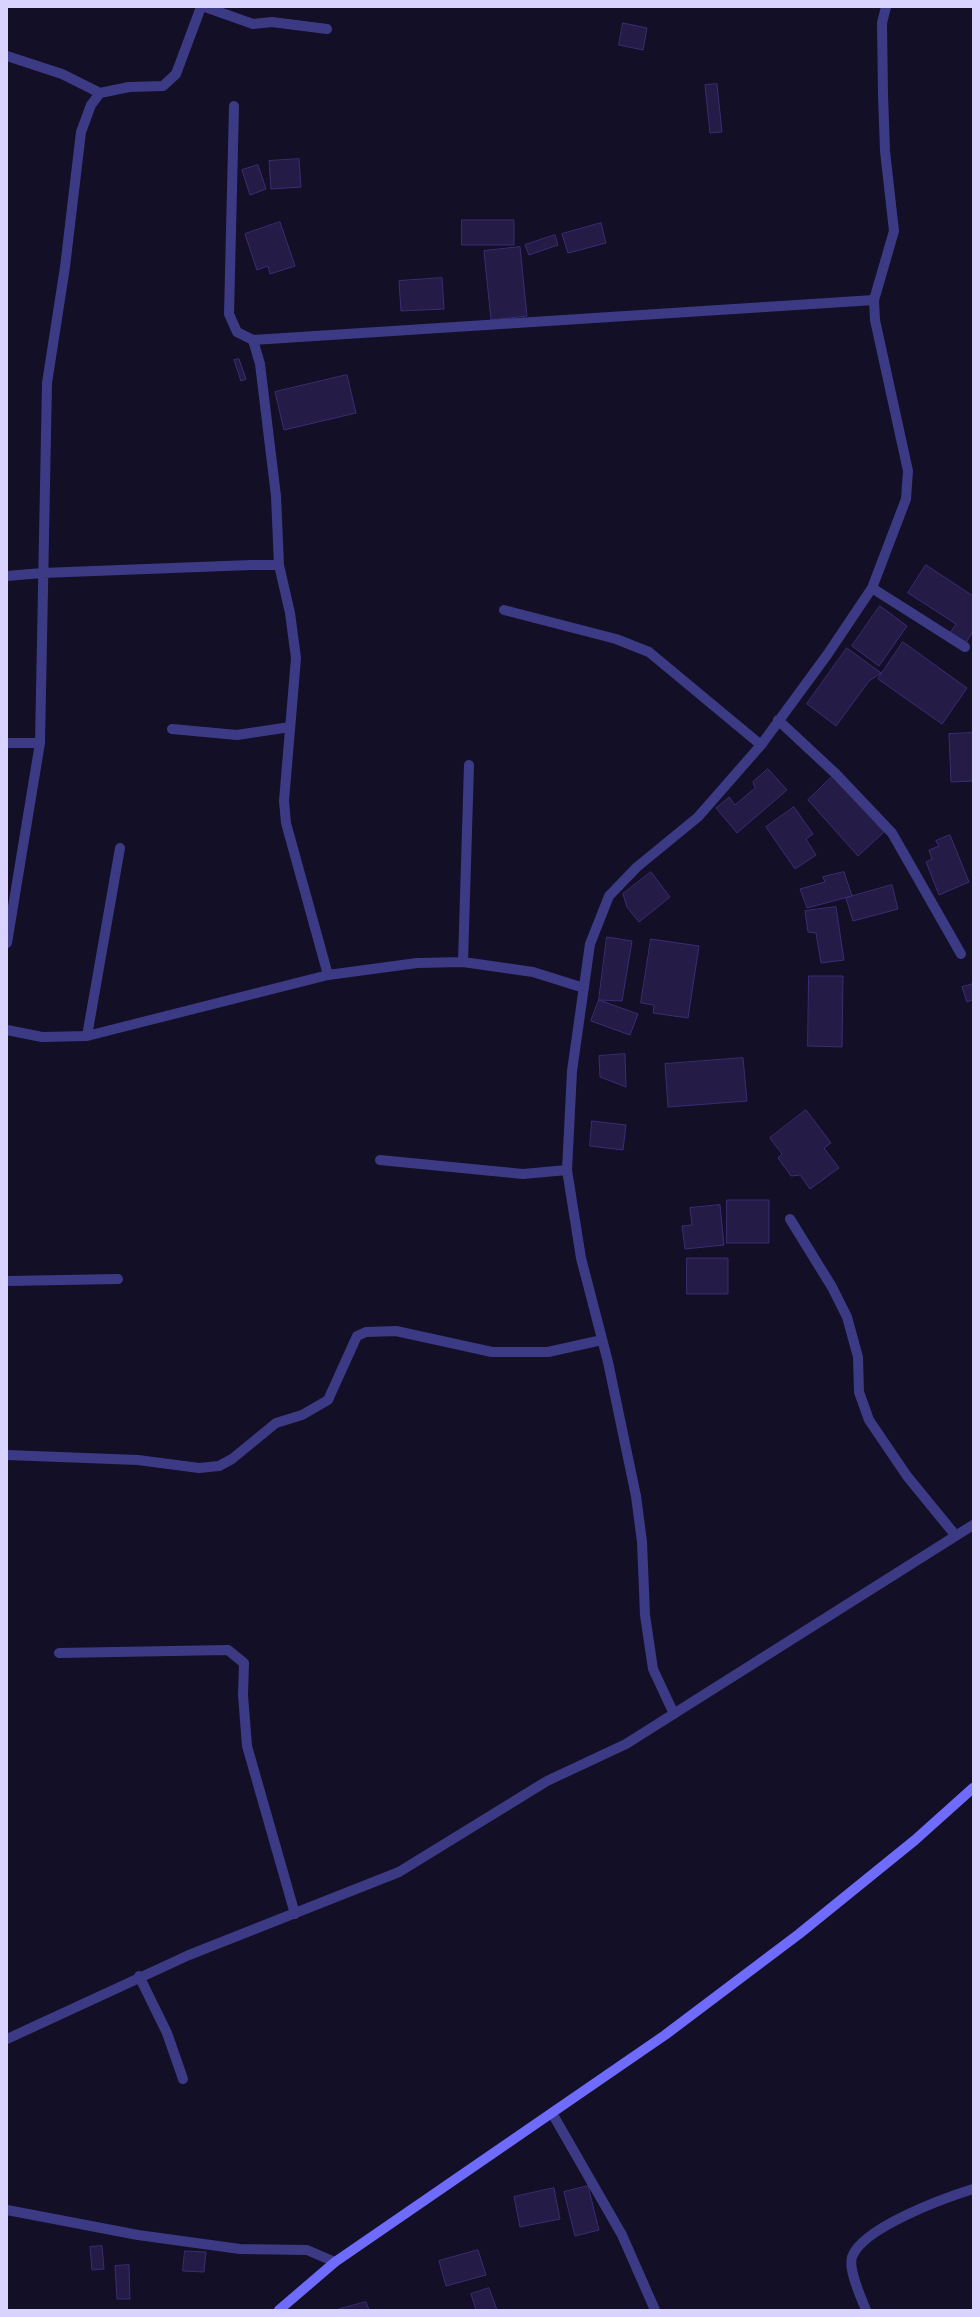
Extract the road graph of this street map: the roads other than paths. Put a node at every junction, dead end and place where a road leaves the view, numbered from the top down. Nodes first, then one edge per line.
1 (201, 7) edge
2 (205, 7) edge
3 (886, 7) edge
4 (326, 29) dead end
5 (7, 56) edge
6 (100, 93) junction
7 (234, 106) dead end
8 (874, 300) junction
9 (253, 340) junction
10 (279, 566) junction
11 (42, 573) junction
12 (7, 576) edge
13 (872, 588) junction
14 (504, 610) dead end
15 (965, 647) dead end
16 (778, 720) junction
17 (290, 728) junction
18 (172, 729) dead end
19 (40, 743) junction
20 (7, 744) edge
21 (761, 744) junction
22 (469, 765) dead end
23 (120, 848) dead end
24 (7, 943) edge
25 (961, 954) dead end
26 (463, 962) junction
27 (328, 975) junction
28 (584, 988) junction
29 (7, 1030) edge
30 (87, 1036) junction
31 (380, 1160) dead end
32 (568, 1170) junction
33 (790, 1219) dead end
34 (118, 1279) dead end
35 (7, 1281) edge
36 (602, 1340) junction
37 (7, 1455) edge
38 (973, 1526) edge
39 (956, 1536) junction
40 (60, 1654) dead end
41 (674, 1714) junction
42 (971, 1793) edge
43 (294, 1914) junction
44 (139, 1976) junction
45 (7, 2039) edge
46 (183, 2079) dead end
47 (552, 2113) junction
48 (973, 2189) edge
49 (7, 2210) edge
50 (335, 2262) junction
51 (279, 2310) edge
52 (655, 2310) edge
53 (866, 2310) edge

1 - 6 street
2 - 4 street
3 - 8 street
5 - 6 street
6 - 11 street
7 - 9 street
8 - 9 street
8 - 13 street
9 - 10 street
10 - 11 street
10 - 17 street
11 - 12 street
11 - 19 street
13 - 15 street
13 - 16 street
14 - 21 street
16 - 21 street
16 - 25 street
17 - 18 street
17 - 27 street
19 - 20 street
19 - 24 street
21 - 28 street
22 - 26 street
23 - 30 street
26 - 27 street
26 - 28 street
27 - 30 street
28 - 32 street
29 - 30 street
31 - 32 street
32 - 36 street
33 - 39 street
34 - 35 street
36 - 37 street
36 - 41 street
38 - 39 street
39 - 41 street
40 - 43 street
41 - 43 street
42 - 47 main road
43 - 44 street
44 - 45 street
44 - 46 street
47 - 50 main road
47 - 52 street
48 - 53 street
49 - 50 street
50 - 51 main road

